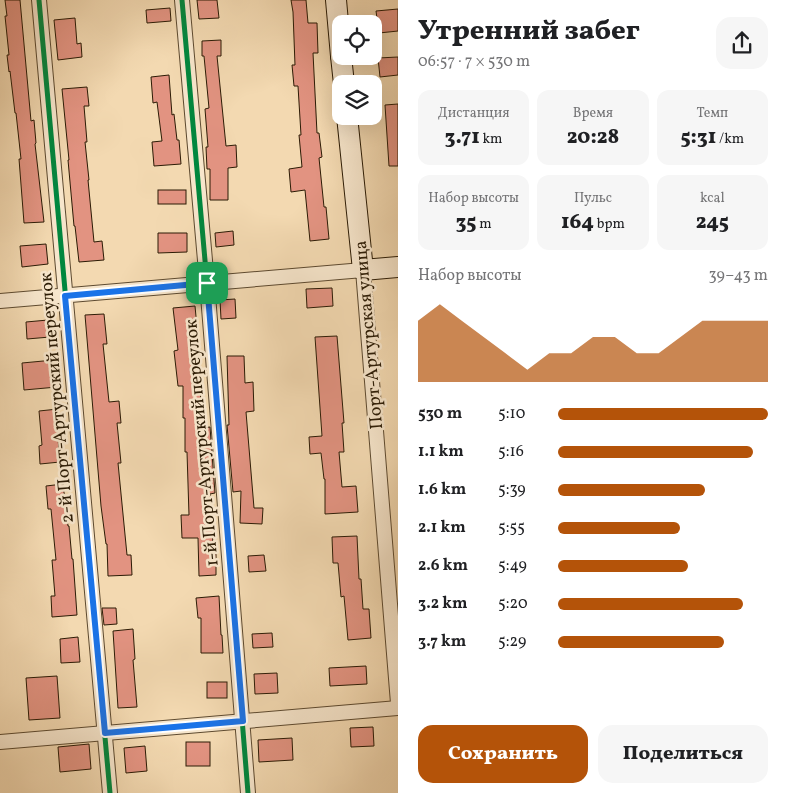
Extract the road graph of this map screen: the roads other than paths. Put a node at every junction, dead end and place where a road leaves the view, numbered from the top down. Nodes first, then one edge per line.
1 (39, 0) edge
2 (182, 0) edge
3 (336, 0) edge
4 (337, 15) edge
5 (348, 125) edge
6 (398, 267) edge
7 (363, 270) junction
8 (207, 283) junction
9 (65, 296) junction
10 (0, 302) edge
11 (398, 703) edge
12 (398, 708) edge
13 (243, 721) junction
14 (105, 733) junction
15 (0, 742) edge
16 (110, 793) edge
17 (248, 793) edge

1 - 9 street, 2-й Порт-Артурский переулок
2 - 8 street, 1-й Порт-Артурский переулок
3 - 4 street
5 - 7 street, Порт-Артурская улица
6 - 7 street
7 - 8 street
7 - 11 street, Порт-Артурская улица
8 - 9 street
8 - 13 street, 1-й Порт-Артурский переулок
9 - 10 street
9 - 14 street, 2-й Порт-Артурский переулок
12 - 13 street
13 - 14 street
13 - 17 street, 1-й Порт-Артурский переулок
14 - 15 street
14 - 16 street, 2-й Порт-Артурский переулок

